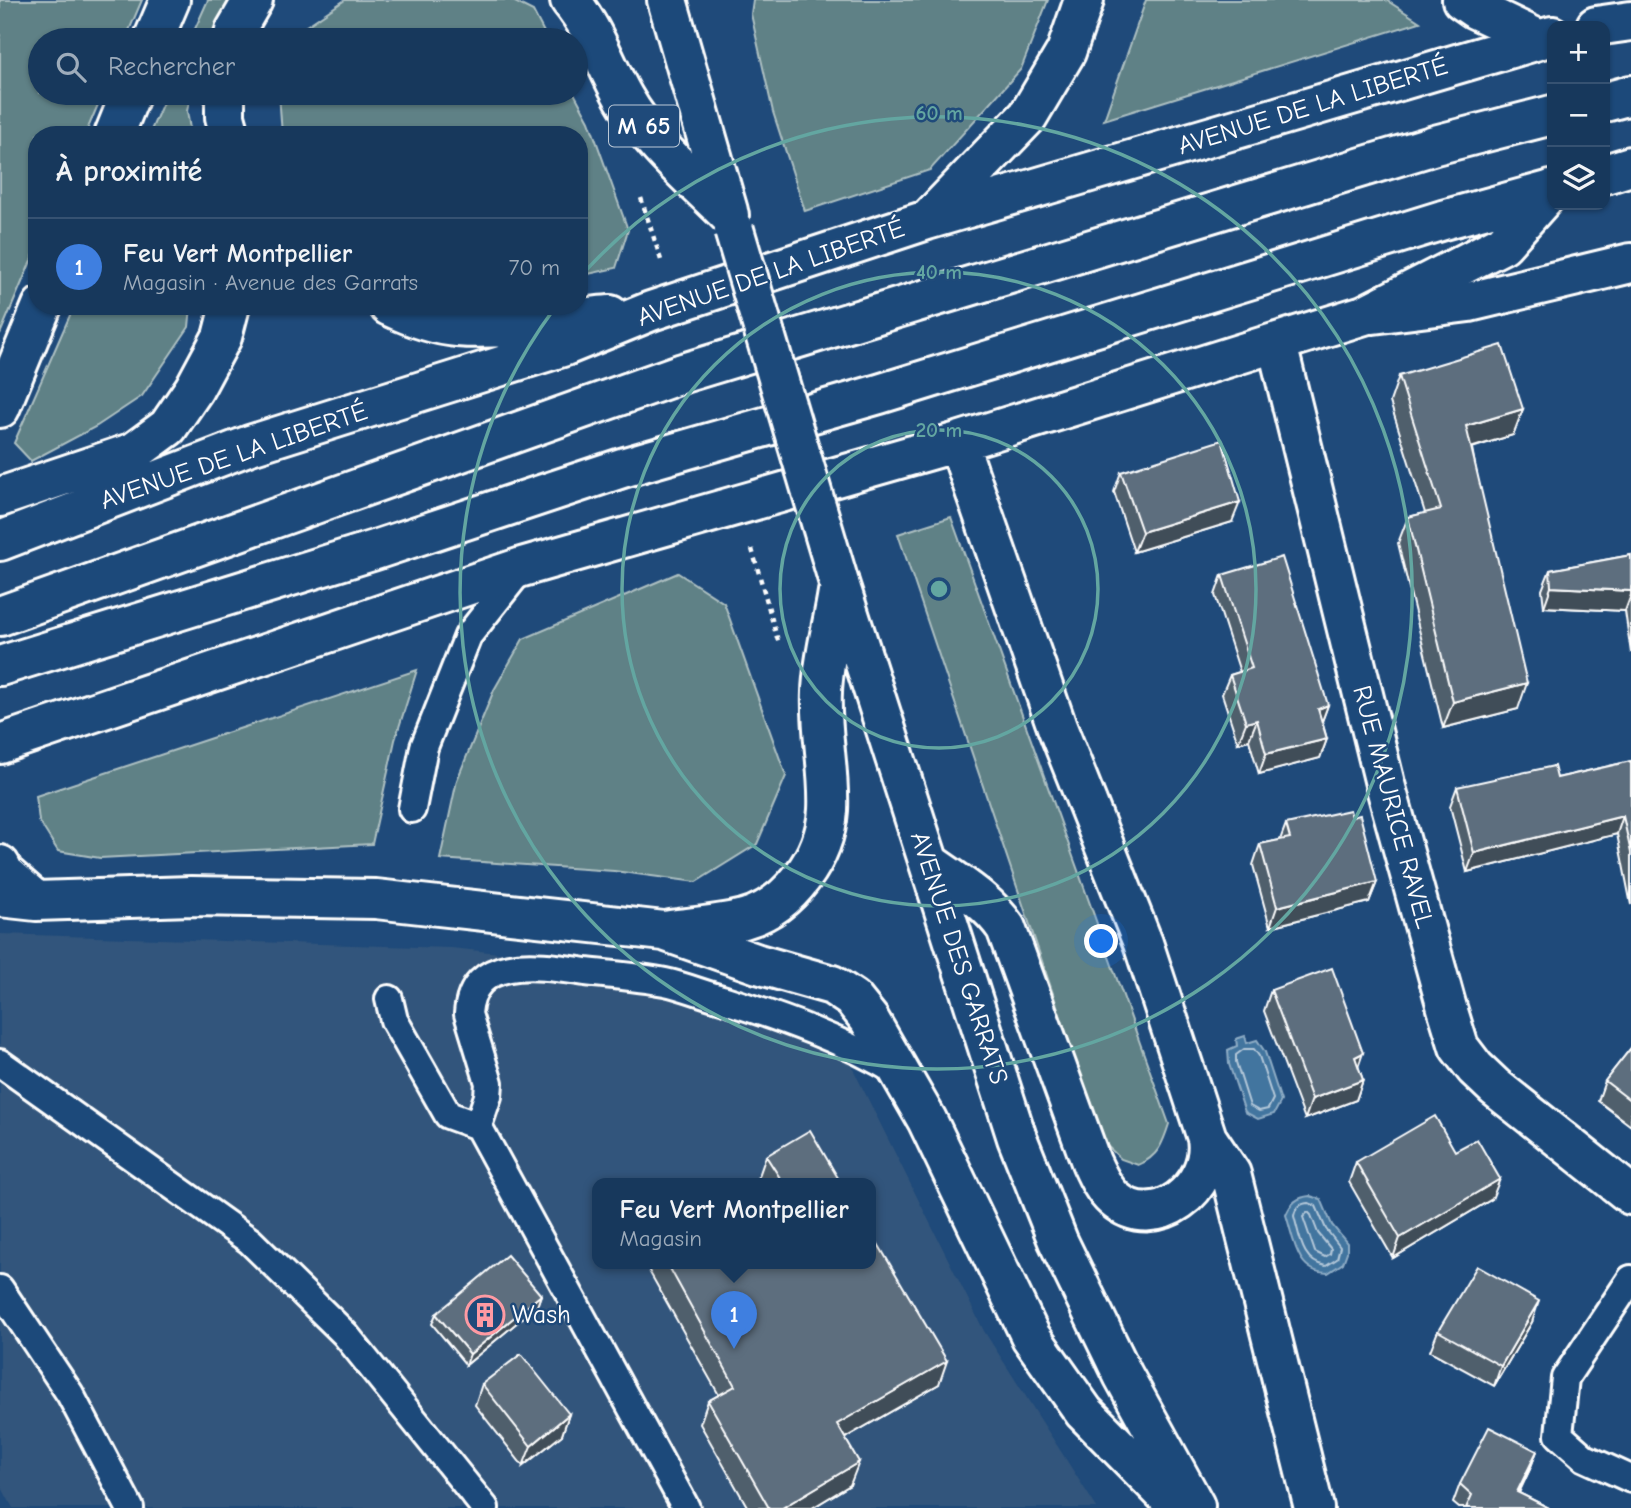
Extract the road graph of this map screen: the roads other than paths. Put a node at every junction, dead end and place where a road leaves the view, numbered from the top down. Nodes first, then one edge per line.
1 (170, 0) edge
2 (253, 0) edge
3 (1084, 0) edge
4 (1462, 0) edge
5 (668, 1) edge
6 (578, 10) edge
7 (158, 28) edge
8 (237, 28) edge
9 (587, 28) edge
10 (588, 29) edge
11 (1545, 37) edge
12 (1631, 95) edge
13 (1610, 101) edge
14 (126, 105) edge
15 (225, 105) edge
16 (1547, 116) edge
17 (118, 126) edge
18 (228, 126) edge
19 (1631, 166) edge
20 (1610, 172) edge
21 (1547, 191) edge
22 (1547, 196) edge
23 (927, 220) junction
24 (731, 222) junction
25 (1631, 264) edge
26 (651, 311) junction
27 (38, 315) edge
28 (228, 315) edge
29 (408, 315) edge
30 (1364, 315) junction
31 (1277, 344) junction
32 (0, 408) edge
33 (958, 442) junction
34 (0, 496) edge
35 (0, 541) edge
36 (522, 567) junction
37 (839, 583) junction
38 (0, 616) edge
39 (0, 666) edge
40 (13, 740) edge
41 (0, 771) edge
42 (412, 809) dead end
43 (929, 863) junction
44 (0, 865) edge
45 (18, 899) edge
46 (664, 931) junction
47 (389, 999) dead end
48 (0, 1063) edge
49 (900, 1074) junction
50 (478, 1126) junction
51 (1207, 1138) junction
52 (1631, 1195) edge
53 (1631, 1279) edge
54 (0, 1289) edge
55 (1631, 1479) edge
56 (130, 1508) edge
57 (485, 1508) edge
58 (686, 1508) edge
59 (1179, 1508) edge
60 (1196, 1508) edge
61 (1314, 1508) edge

1 - 7 main road
2 - 8 main road
3 - 23 main road
4 - 11 main road
5 - 24 main road, AVENUE DES GARRATS
6 - 9 main road, M 65
10 - 24 main road, M 65
11 - 23 main road, AVENUE DE LA LIBERTÉ
12 - 13 main road
14 - 17 main road
15 - 18 main road
16 - 38 main road
19 - 20 main road
21 - 39 main road
22 - 30 main road
23 - 26 main road, AVENUE DE LA LIBERTÉ
24 - 37 main road, AVENUE DES GARRATS, bridge
25 - 30 main road
26 - 29 main road
26 - 35 main road, AVENUE DE LA LIBERTÉ
27 - 32 main road
28 - 34 main road
30 - 31 main road
31 - 33 main road
31 - 52 main road, RUE MAURICE RAVEL
33 - 36 main road
33 - 51 main road
36 - 40 main road
36 - 42 lane
37 - 43 main road, AVENUE DES GARRATS
37 - 46 main road
40 - 41 main road
43 - 51 main road
43 - 60 main road, AVENUE DES GARRATS
44 - 45 main road
45 - 46 main road
46 - 49 main road
47 - 50 lane
48 - 57 lane
49 - 50 lane
49 - 59 main road
50 - 58 lane
51 - 61 main road
53 - 55 lane
54 - 56 lane

